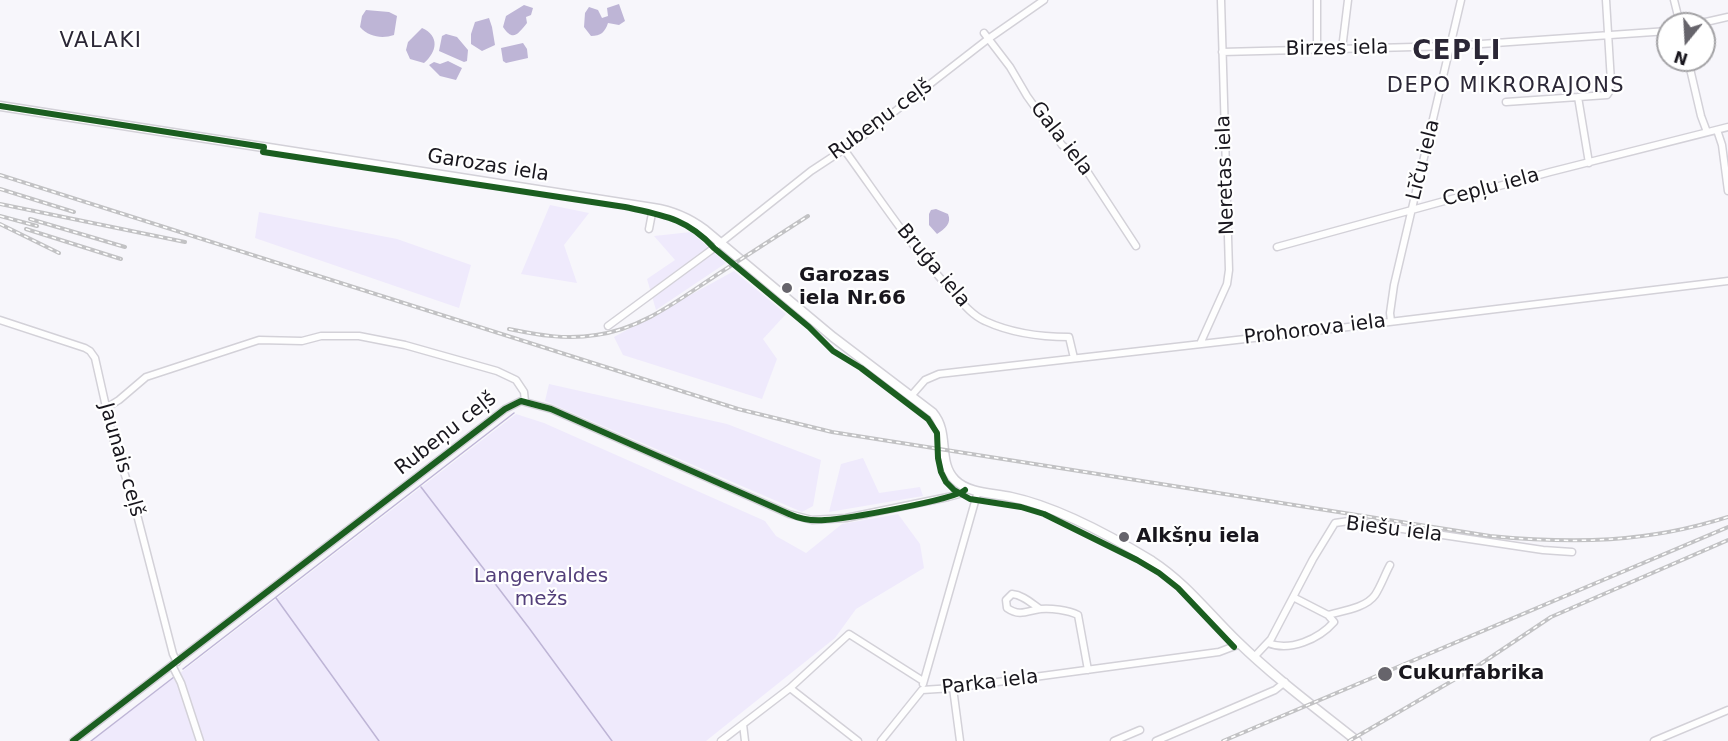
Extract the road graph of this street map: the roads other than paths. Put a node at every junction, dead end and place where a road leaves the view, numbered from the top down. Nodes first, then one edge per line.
1 (1044, 0) edge
2 (1221, 0) edge
3 (1317, 0) edge
4 (1348, 0) edge
5 (1461, 0) edge
6 (1606, 0) edge
7 (1656, 32) edge
8 (986, 36) junction
9 (1609, 36) junction
10 (1452, 46) junction
11 (1342, 49) junction
12 (1317, 50) junction
13 (1222, 52) junction
14 (1691, 72) edge
15 (1578, 97) junction
16 (1506, 102) dead end
17 (0, 106) edge
18 (1728, 127) edge
19 (1717, 130) junction
20 (1707, 132) junction
21 (843, 148) junction
22 (1589, 163) junction
23 (1728, 191) edge
24 (653, 208) junction
25 (1412, 209) junction
26 (649, 230) dead end
27 (720, 243) junction
28 (1136, 246) dead end
29 (1277, 247) dead end
30 (1728, 281) edge
31 (0, 320) edge
32 (1391, 321) junction
33 (608, 327) dead end
34 (1200, 344) junction
35 (1074, 358) junction
36 (911, 396) junction
37 (525, 401) junction
38 (106, 408) junction
39 (966, 487) junction
40 (978, 491) junction
41 (1572, 552) dead end
42 (1390, 565) dead end
43 (1293, 597) junction
44 (1040, 609) junction
45 (1328, 615) junction
46 (1268, 643) junction
47 (1240, 644) junction
48 (1255, 656) junction
49 (175, 663) junction
50 (1088, 670) junction
51 (923, 681) junction
52 (1286, 682) junction
53 (790, 688) junction
54 (953, 688) junction
55 (922, 690) junction
56 (1728, 710) edge
57 (743, 724) junction
58 (1140, 730) dead end
59 (73, 741) edge
60 (200, 741) edge
61 (721, 741) edge
62 (745, 741) edge
63 (858, 741) edge
64 (881, 741) edge
65 (960, 741) edge
66 (1114, 741) edge
67 (1156, 741) edge
68 (1357, 741) edge
69 (1654, 741) edge

1 - 8 street, Rubeņu ceļš
2 - 13 street, Neretas iela
3 - 12 street
4 - 11 street
5 - 10 street, Līču iela
6 - 9 street
7 - 9 street, Birzes iela
8 - 21 street, Rubeņu ceļš
8 - 28 street, Gala iela
9 - 10 street, Birzes iela
9 - 15 street
10 - 11 street, Birzes iela
10 - 25 street, Līču iela
11 - 12 street, Birzes iela
12 - 13 street, Birzes iela
13 - 34 street, Neretas iela
14 - 20 street
15 - 16 street
15 - 22 street
17 - 24 main road, Garozas iela
18 - 19 street, Cepļu iela
19 - 20 street, Cepļu iela
19 - 23 street
20 - 22 street, Cepļu iela
21 - 27 street, Rubeņu ceļš
21 - 35 street, Bruģa iela
22 - 25 street, Cepļu iela
24 - 26 street
24 - 27 main road, Garozas iela
25 - 29 street, Cepļu iela
25 - 32 street, Līču iela
27 - 33 street, Rubeņu ceļš
27 - 36 main road, Garozas iela
30 - 32 street, Prohorova iela
31 - 38 street, Jaunais ceļš
32 - 34 street, Prohorova iela
34 - 35 street, Prohorova iela
35 - 36 street, Prohorova iela
36 - 39 main road, Garozas iela
37 - 38 street
37 - 39 street, Rubeņu ceļš
37 - 49 street, Rubeņu ceļš
38 - 49 street, Jaunais ceļš
39 - 40 main road
40 - 47 main road
40 - 51 street
41 - 43 street, Biešu iela
42 - 45 street
43 - 45 street
43 - 46 street, Biešu iela
44 - 44 street
44 - 50 street
45 - 46 street
46 - 48 street, Biešu iela
47 - 48 main road
47 - 50 street, Parka iela
48 - 52 main road
49 - 59 street, Rubeņu ceļš
49 - 60 street, Jaunais ceļš
50 - 54 street, Parka iela
51 - 53 street
51 - 55 street
52 - 67 street
52 - 68 main road
53 - 57 street
53 - 63 street
54 - 55 street, Parka iela
54 - 65 street
55 - 64 street, Parka iela
56 - 69 street
57 - 61 street
57 - 62 street
58 - 66 street

